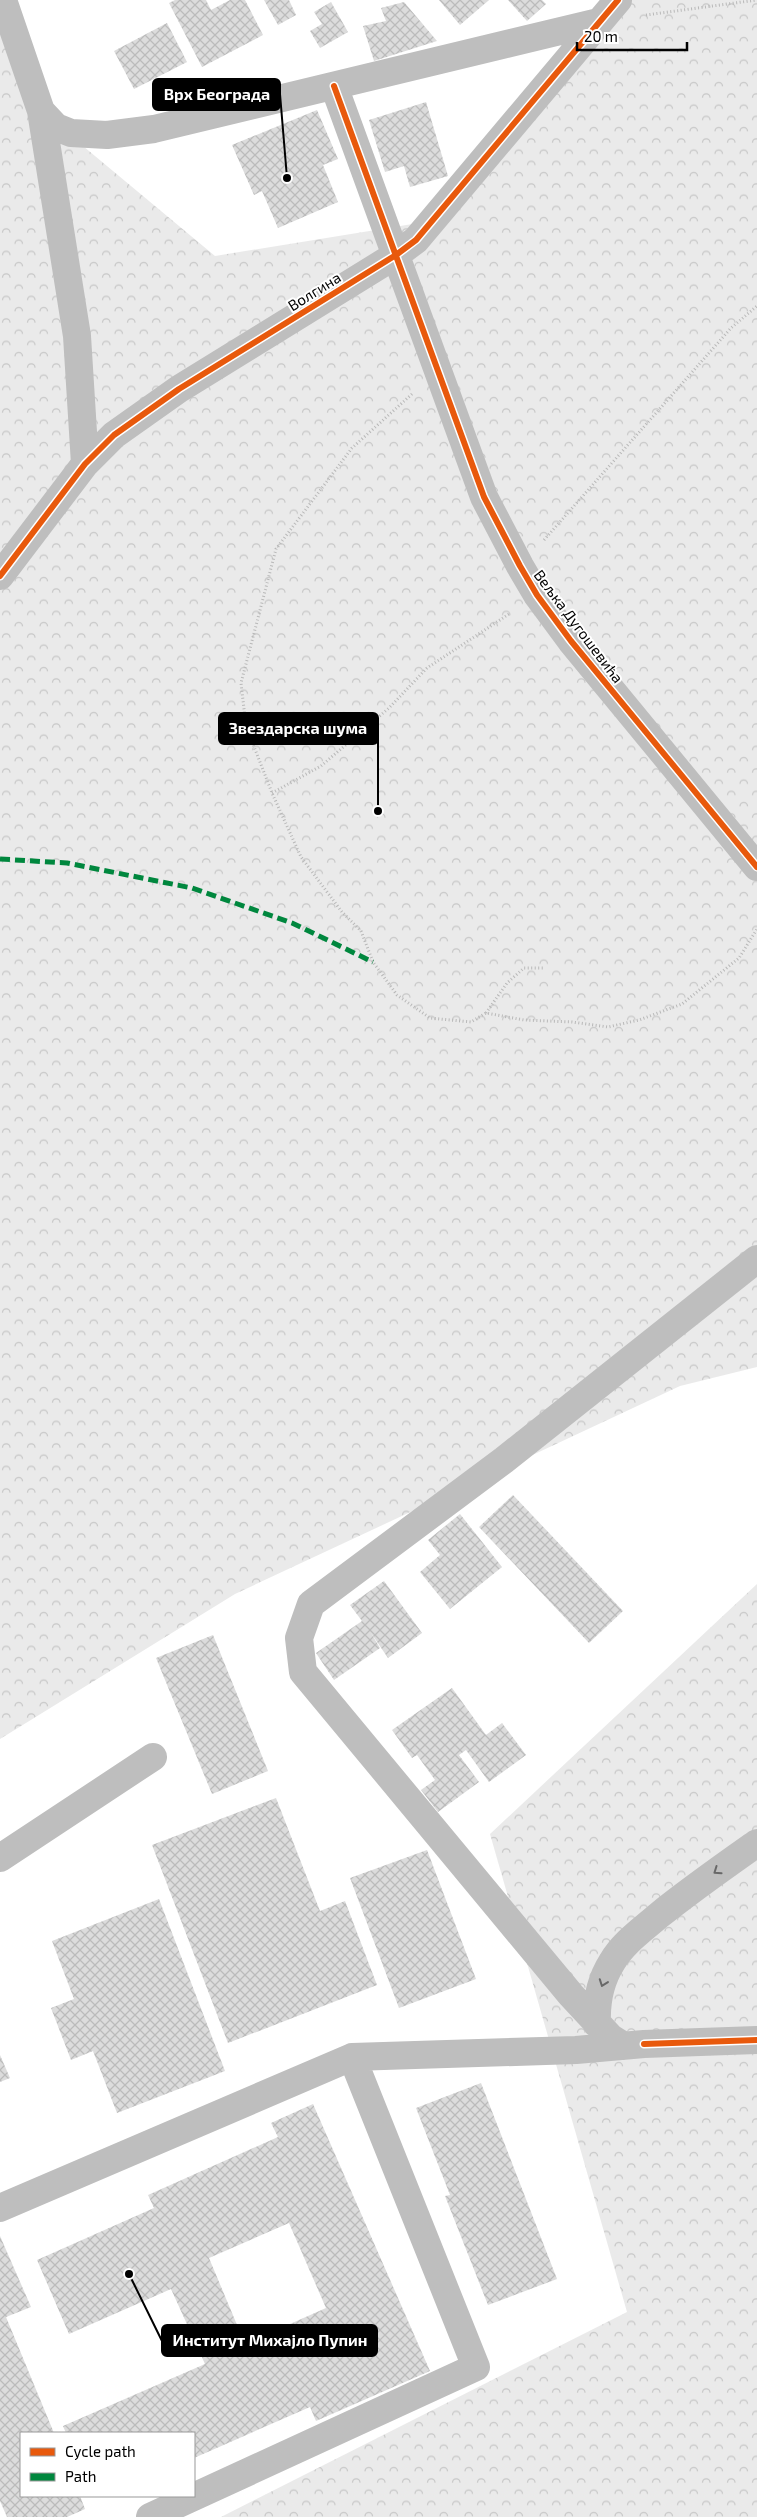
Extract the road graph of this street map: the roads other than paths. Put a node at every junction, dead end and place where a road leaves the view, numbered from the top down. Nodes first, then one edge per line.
1 (3, 0) edge
2 (618, 0) edge
3 (598, 22) junction
4 (334, 86) junction
5 (41, 111) junction
6 (396, 255) junction
7 (84, 464) junction
8 (0, 576) edge
9 (757, 867) edge
10 (757, 1259) edge
11 (153, 1757) dead end
12 (757, 1843) edge
13 (0, 1858) edge
14 (597, 2024) junction
15 (757, 2040) edge
16 (634, 2045) junction
17 (352, 2057) junction
18 (0, 2208) edge
19 (195, 2496) edge
20 (193, 2497) edge
21 (150, 2517) edge

1 - 5 street
2 - 3 street, Волгина
3 - 4 street
3 - 6 street, Волгина
4 - 5 street
4 - 6 street, Вељка Дугошевића
5 - 7 street
6 - 7 street, Волгина
6 - 9 street, Вељка Дугошевића
7 - 8 street, Волгина
10 - 14 street
11 - 13 street
12 -> 14 street
14 - 16 street
15 - 16 street
16 - 17 street
17 - 18 street
17 - 19 street
20 - 21 street

